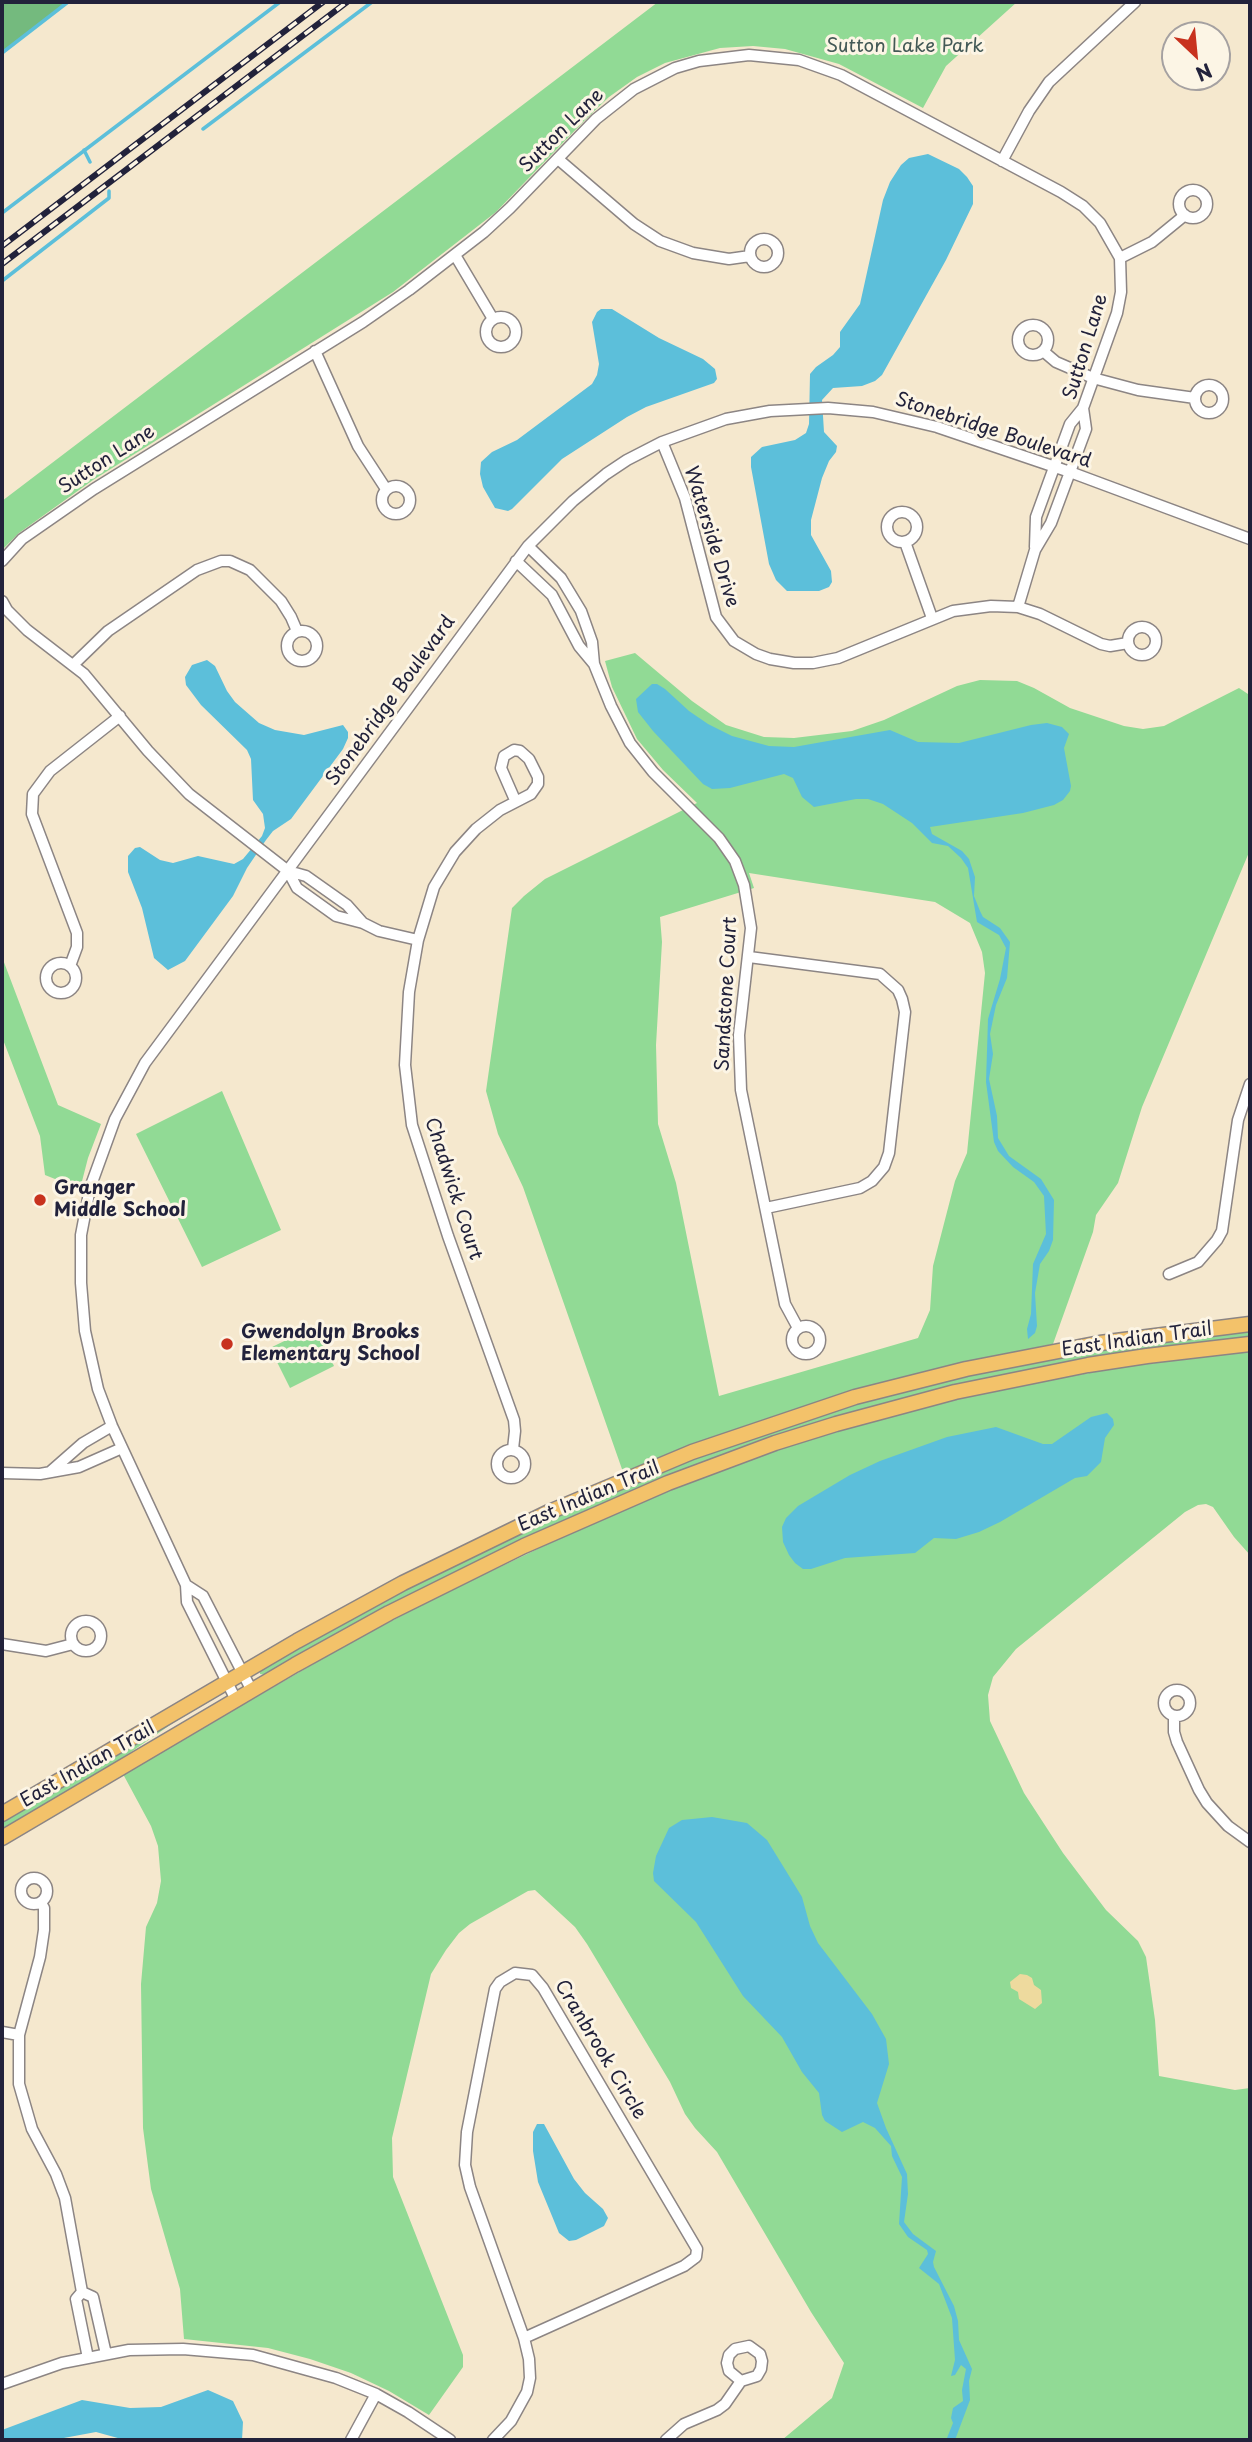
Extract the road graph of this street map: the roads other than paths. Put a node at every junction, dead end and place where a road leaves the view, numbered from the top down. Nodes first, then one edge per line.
1 (1135, 2) edge
2 (558, 159) junction
3 (1002, 161) junction
4 (1185, 215) dead end
5 (455, 255) junction
6 (750, 256) dead end
7 (1120, 258) junction
8 (493, 319) dead end
9 (315, 351) junction
10 (1043, 351) dead end
11 (1093, 378) junction
12 (1195, 398) dead end
13 (1083, 408) junction
14 (662, 442) junction
15 (1054, 467) junction
16 (1070, 472) junction
17 (386, 489) dead end
18 (1250, 539) edge
19 (905, 542) dead end
20 (528, 546) junction
21 (1035, 550) junction
22 (2, 561) edge
23 (516, 561) junction
24 (2, 601) edge
25 (1017, 607) junction
26 (932, 618) junction
27 (297, 631) dead end
28 (1128, 643) dead end
29 (594, 663) junction
30 (74, 664) junction
31 (120, 716) junction
32 (516, 800) junction
33 (288, 871) junction
34 (418, 940) junction
35 (749, 957) junction
36 (70, 965) dead end
37 (1250, 1084) edge
38 (766, 1208) junction
39 (1168, 1274) dead end
40 (1250, 1324) edge
41 (798, 1328) dead end
42 (1250, 1344) edge
43 (112, 1426) junction
44 (122, 1448) junction
45 (513, 1449) dead end
46 (50, 1472) junction
47 (2, 1473) edge
48 (186, 1585) junction
49 (2, 1644) edge
50 (73, 1644) dead end
51 (242, 1673) junction
52 (227, 1682) junction
53 (252, 1691) junction
54 (236, 1700) junction
55 (1174, 1717) dead end
56 (2, 1814) edge
57 (2, 1838) edge
58 (1250, 1842) edge
59 (41, 1903) dead end
60 (2, 2032) edge
61 (19, 2035) junction
62 (82, 2292) junction
63 (524, 2338) junction
64 (106, 2354) junction
65 (88, 2358) junction
66 (741, 2381) dead end
67 (2, 2384) edge
68 (376, 2394) junction
69 (351, 2440) edge
70 (450, 2440) edge
71 (493, 2440) edge
72 (666, 2440) edge

1 - 3 street
2 - 3 street, Sutton Lane
2 - 5 street, Sutton Lane
2 - 6 street
3 - 7 street, Sutton Lane
4 - 7 street
5 - 8 street
5 - 9 street, Sutton Lane
7 - 11 street, Sutton Lane
9 - 17 street
9 - 22 street, Sutton Lane
10 - 11 street
11 - 12 street
11 - 13 street, Sutton Lane
13 - 15 street
13 - 16 street, Sutton Lane
14 - 15 street, Stonebridge Boulevard
14 - 20 street, Stonebridge Boulevard
14 - 26 street, Waterside Drive
15 - 16 street, Stonebridge Boulevard
15 - 21 street
16 - 18 street, Stonebridge Boulevard
16 - 21 street, Sutton Lane
19 - 26 street
20 - 23 street, Stonebridge Boulevard
20 - 29 street, Sandstone Court
21 - 25 street, Sutton Lane
23 - 29 street, Sandstone Court
23 - 33 street, Stonebridge Boulevard
24 - 30 street
25 - 26 street, Waterside Drive
25 - 28 street, Waterside Drive
27 - 30 street
29 - 35 street, Sandstone Court
30 - 31 street
31 - 33 street
31 - 36 street
32 - 32 street, Chadwick Court
32 - 34 street, Chadwick Court
33 - 34 street
33 - 43 street, Stonebridge Boulevard
34 - 45 street, Chadwick Court
35 - 38 street, Sandstone Court
35 - 38 street
37 - 39 street
38 - 41 street, Sandstone Court
40 - 51 main road, East Indian Trail
42 - 53 main road, East Indian Trail
43 - 44 street, Stonebridge Boulevard
43 - 46 street
44 - 46 street
44 - 48 street, Stonebridge Boulevard
46 - 47 street
48 - 51 street, Stonebridge Boulevard
48 - 52 street, Stonebridge Boulevard
49 - 50 street
51 - 52 main road, East Indian Trail
51 - 53 street, Stonebridge Boulevard
52 - 54 street, Stonebridge Boulevard
52 - 56 main road, East Indian Trail
53 - 54 main road, East Indian Trail
54 - 57 main road, East Indian Trail
55 - 58 street
59 - 61 street
60 - 61 street
61 - 62 street
62 - 64 street
62 - 65 street
63 - 63 street, Cranbrook Circle
63 - 71 street, Cranbrook Circle
64 - 65 street
64 - 68 street
65 - 67 street
66 - 72 street
68 - 69 street
68 - 70 street

